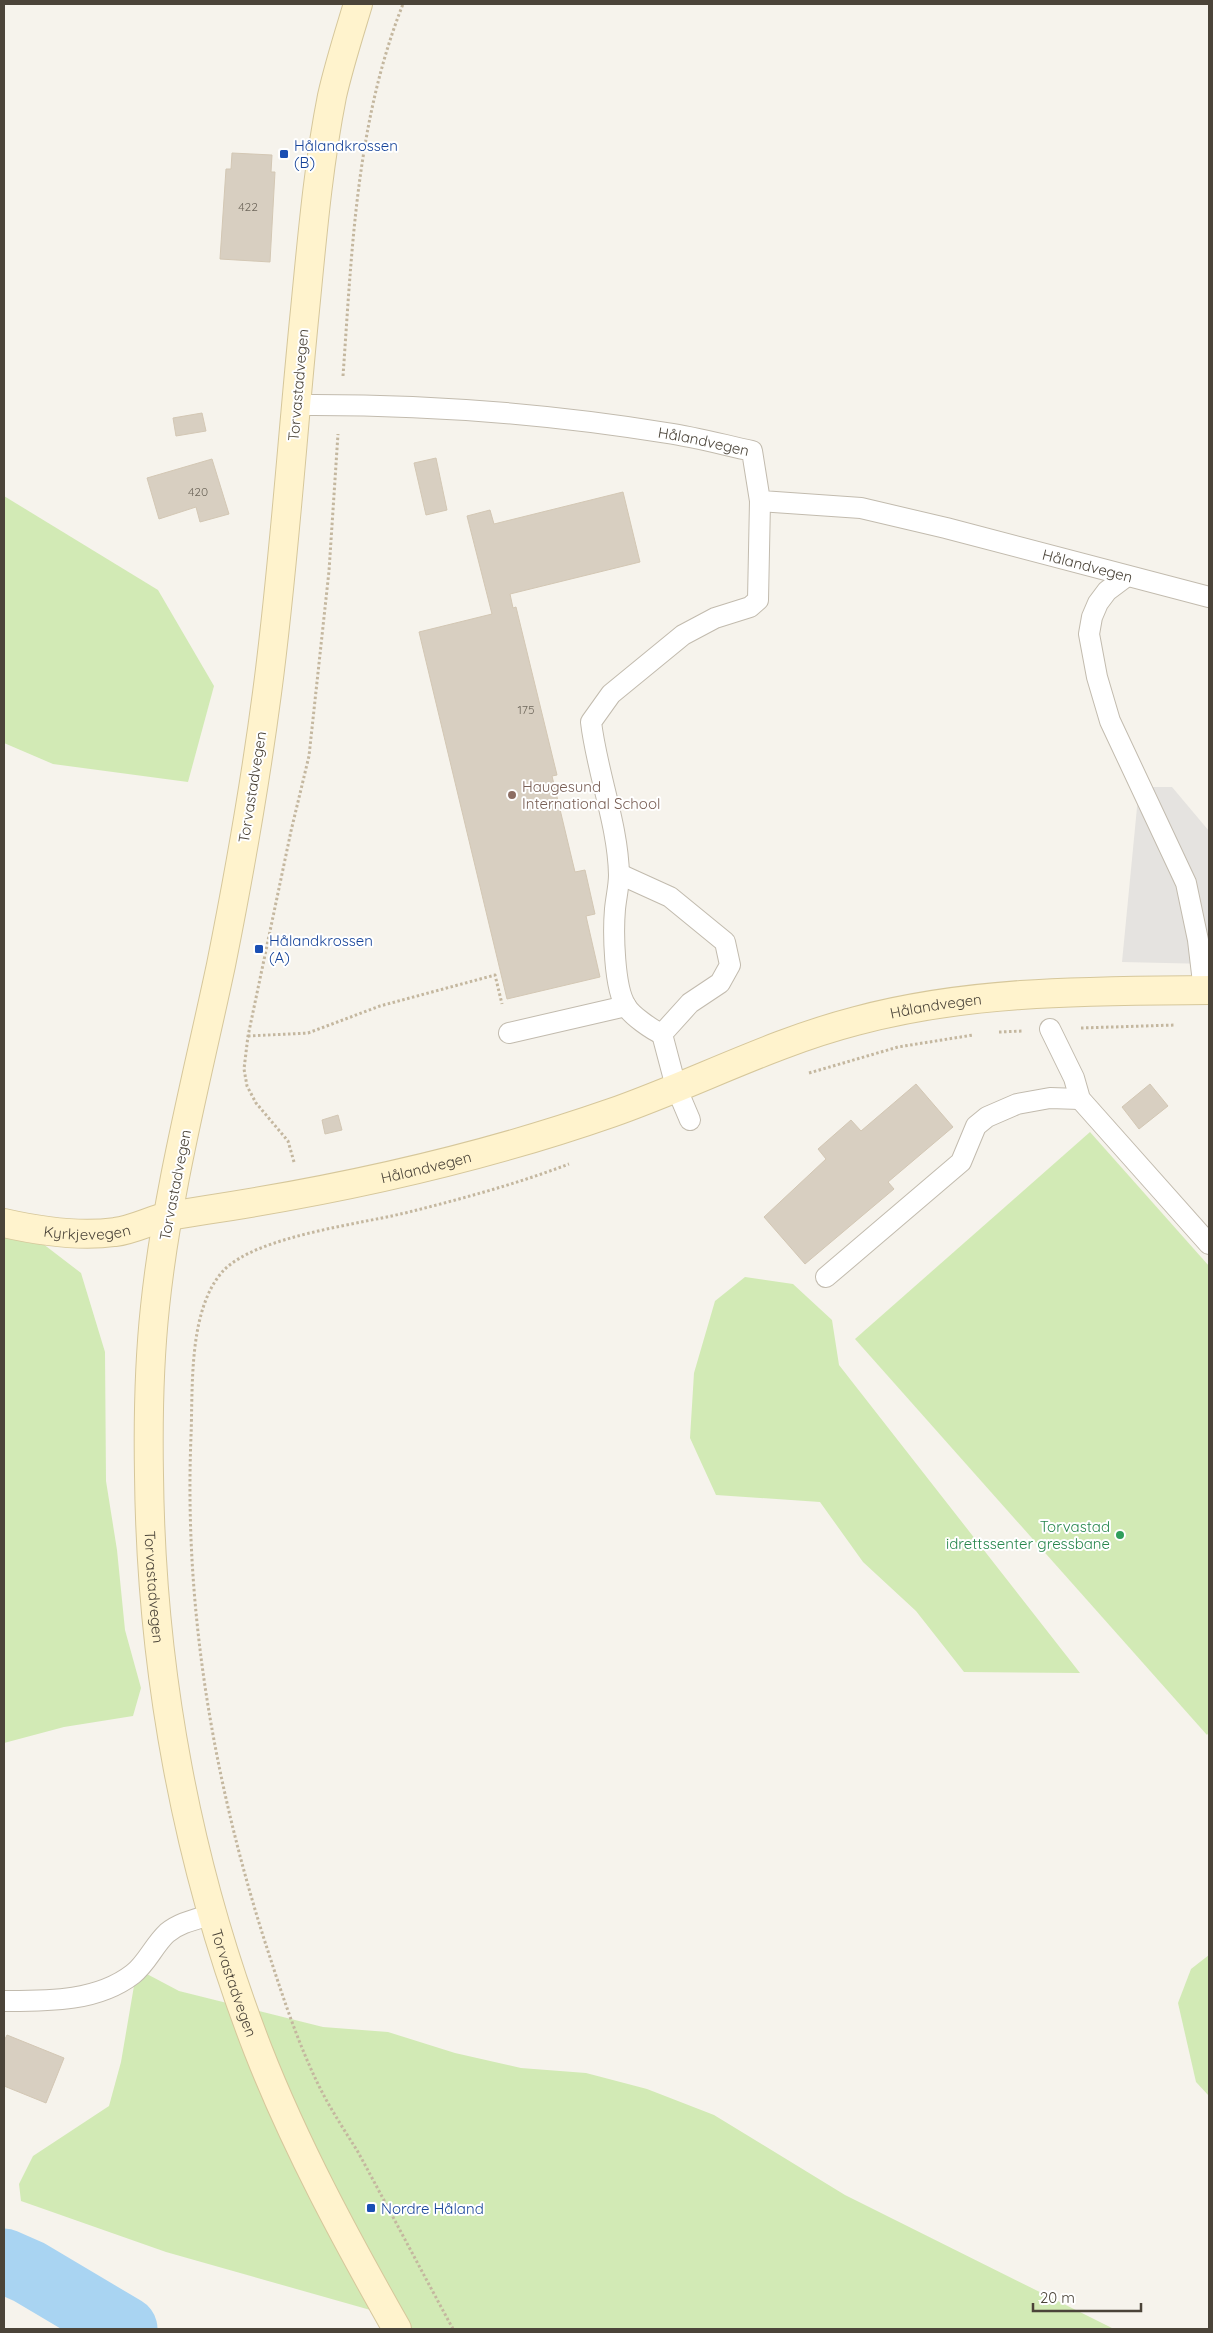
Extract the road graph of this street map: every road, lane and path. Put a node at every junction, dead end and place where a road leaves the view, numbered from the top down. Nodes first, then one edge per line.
1 (404, 4) edge
2 (355, 5) edge
3 (340, 405) junction
4 (296, 406) junction
5 (760, 501) junction
6 (1127, 576) junction
7 (1209, 598) edge
8 (619, 876) junction
9 (1206, 990) edge
10 (626, 1006) junction
11 (1176, 1025) dead end
12 (1050, 1029) junction
13 (509, 1033) joint
14 (992, 1033) dead end
15 (662, 1034) junction
16 (976, 1035) dead end
17 (248, 1036) junction
18 (802, 1075) dead end
19 (676, 1087) junction
20 (1080, 1099) junction
21 (690, 1120) dead end
22 (303, 1194) junction
23 (168, 1216) junction
24 (4, 1223) edge
25 (1209, 1244) edge
26 (826, 1277) dead end
27 (213, 1914) junction
28 (4, 2001) edge
29 (396, 2329) edge
30 (453, 2329) edge

1 - 3 path
2 - 4 main road, Torvastadvegen
3 - 4 lane, Hålandvegen
3 - 5 lane, Hålandvegen
3 - 17 path
4 - 23 main road, Torvastadvegen
5 - 6 lane, Hålandvegen
5 - 8 lane
6 - 7 lane, Hålandvegen
6 - 9 lane
8 - 10 lane
8 - 15 lane
9 - 19 main road, Hålandvegen
10 - 13 lane
10 - 15 lane
11 - 12 path
12 - 14 path
12 - 20 lane
13 - 17 path
15 - 19 lane
16 - 18 path
17 - 22 path
19 - 21 lane
19 - 22 main road, Hålandvegen
20 - 25 lane
20 - 26 lane
22 - 23 main road, Hålandvegen
22 - 30 path
23 - 24 main road, Kyrkjevegen
23 - 27 main road, Torvastadvegen
27 - 28 lane
27 - 29 main road, Torvastadvegen

